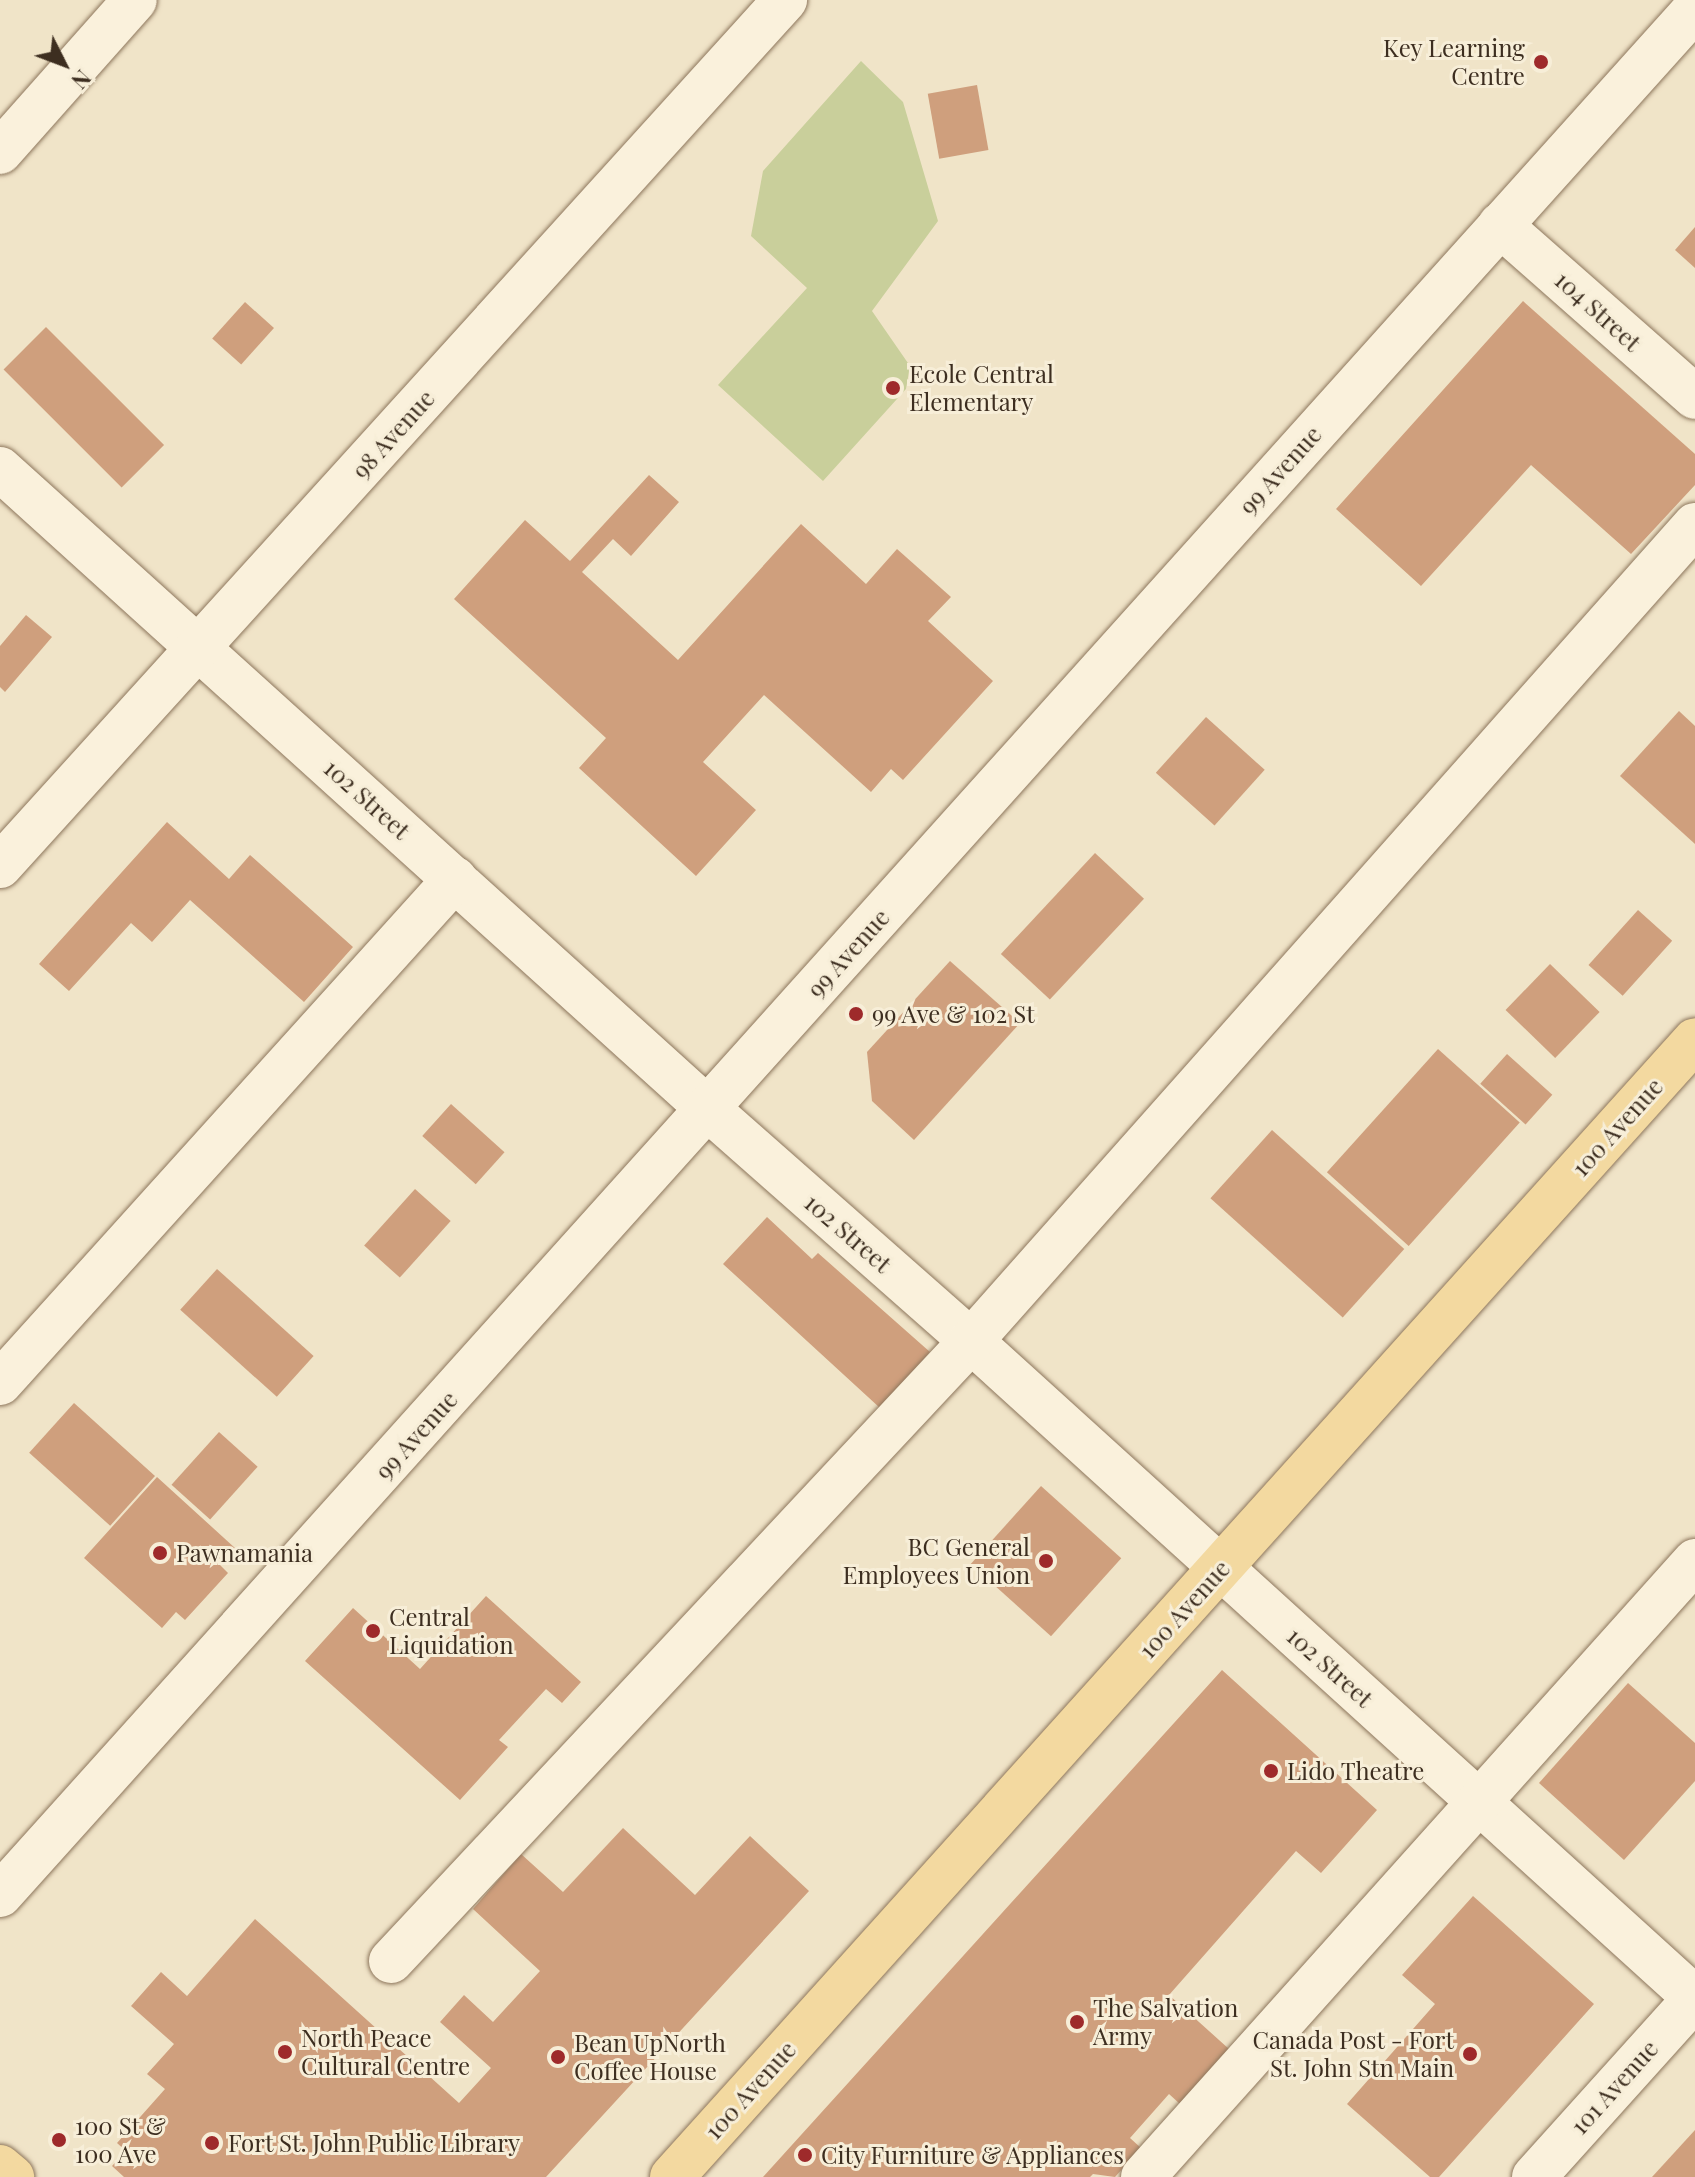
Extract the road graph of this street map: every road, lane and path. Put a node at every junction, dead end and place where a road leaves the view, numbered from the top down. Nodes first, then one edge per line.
1 (135, 0) edge
2 (785, 0) edge
3 (1695, 9) edge
4 (0, 152) edge
5 (1500, 225) junction
6 (1695, 397) edge
7 (0, 469) edge
8 (1695, 525) edge
9 (200, 647) junction
10 (0, 866) edge
11 (455, 879) junction
12 (1695, 1040) edge
13 (708, 1109) junction
14 (971, 1341) junction
15 (0, 1383) edge
16 (1695, 1561) edge
17 (1220, 1568) junction
18 (1479, 1801) junction
19 (0, 1895) edge
20 (391, 1961) dead end
21 (1695, 1998) edge
22 (0, 2167) edge
23 (12, 2177) edge
24 (672, 2177) edge
25 (1143, 2177) edge
26 (1534, 2177) edge

1 - 4 street
2 - 9 street, 98 Avenue
3 - 5 street, 99 Avenue
5 - 6 street, 104 Street
5 - 13 street, 99 Avenue
7 - 9 street, 102 Street
8 - 14 street
9 - 10 street, 98 Avenue
9 - 11 street, 102 Street
11 - 13 street, 102 Street
11 - 15 street
12 - 17 main road, 100 Avenue
13 - 14 street, 102 Street
13 - 19 street, 99 Avenue
14 - 17 street, 102 Street
14 - 20 street
16 - 18 street
17 - 18 street, 102 Street
17 - 24 main road, 100 Avenue
18 - 21 street, 102 Street
18 - 25 street
21 - 26 street, 101 Avenue
22 - 23 main road

